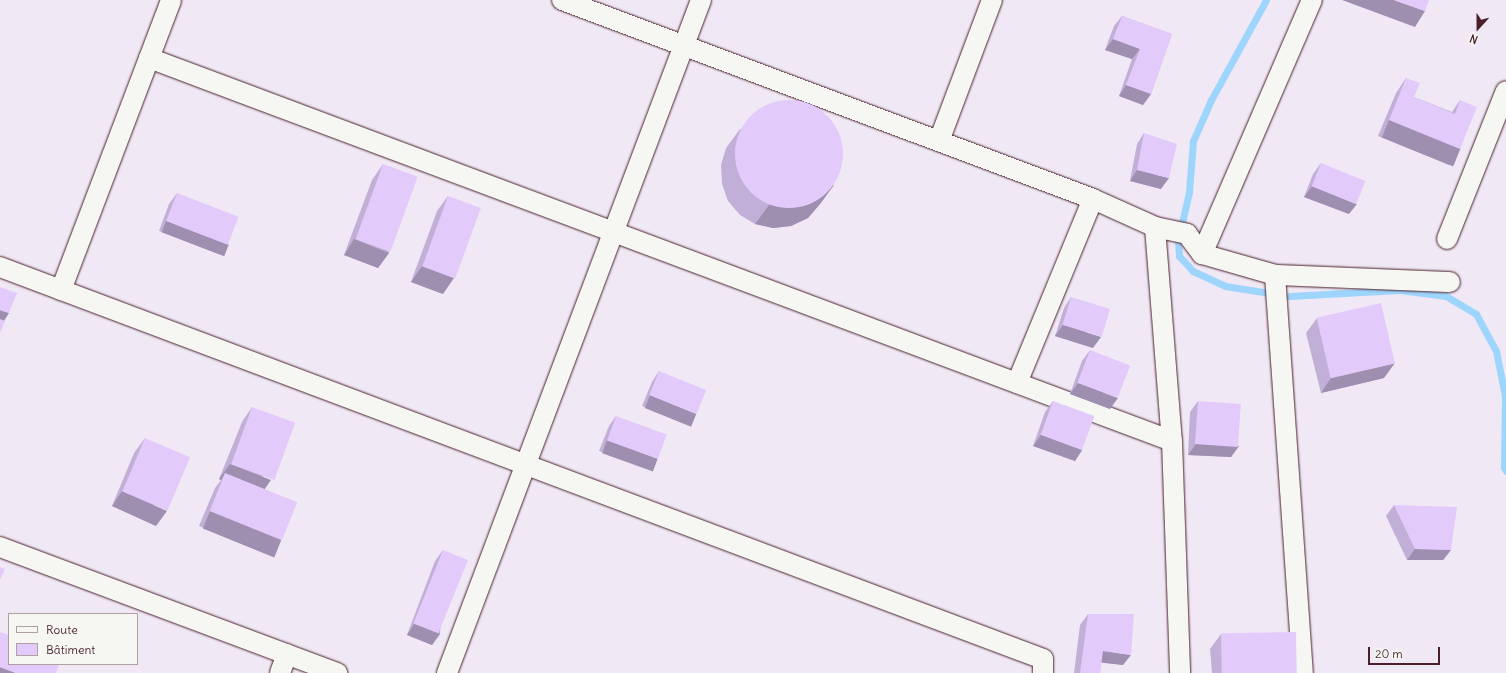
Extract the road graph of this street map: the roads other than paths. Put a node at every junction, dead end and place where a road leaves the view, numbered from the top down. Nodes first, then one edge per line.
1 (172, 0) edge
2 (562, 0) edge
3 (700, 0) edge
4 (992, 0) edge
5 (1312, 0) edge
6 (682, 45) junction
7 (150, 58) junction
8 (1506, 91) edge
9 (939, 141) junction
10 (1094, 199) junction
11 (1170, 230) junction
12 (613, 232) junction
13 (1447, 239) dead end
14 (1202, 254) junction
15 (0, 267) edge
16 (1276, 274) junction
17 (1450, 282) dead end
18 (61, 290) junction
19 (1017, 383) junction
20 (1172, 441) junction
21 (525, 464) junction
22 (0, 546) edge
23 (287, 654) junction
24 (280, 673) edge
25 (337, 673) edge
26 (447, 673) edge
27 (1043, 673) edge
28 (1180, 673) edge
29 (1303, 673) edge

1 - 7 street
2 - 6 street
3 - 6 street
4 - 9 street
5 - 14 street
6 - 9 street
6 - 12 street
7 - 12 street
7 - 18 street
8 - 13 street
9 - 10 street
10 - 11 street
10 - 19 street
11 - 14 street
11 - 20 street
12 - 19 street
12 - 21 street
14 - 16 street
15 - 18 street
16 - 17 street
16 - 29 street
18 - 21 street
19 - 20 street
20 - 28 street
21 - 26 street
21 - 27 street
22 - 23 street
23 - 24 street
23 - 25 street

